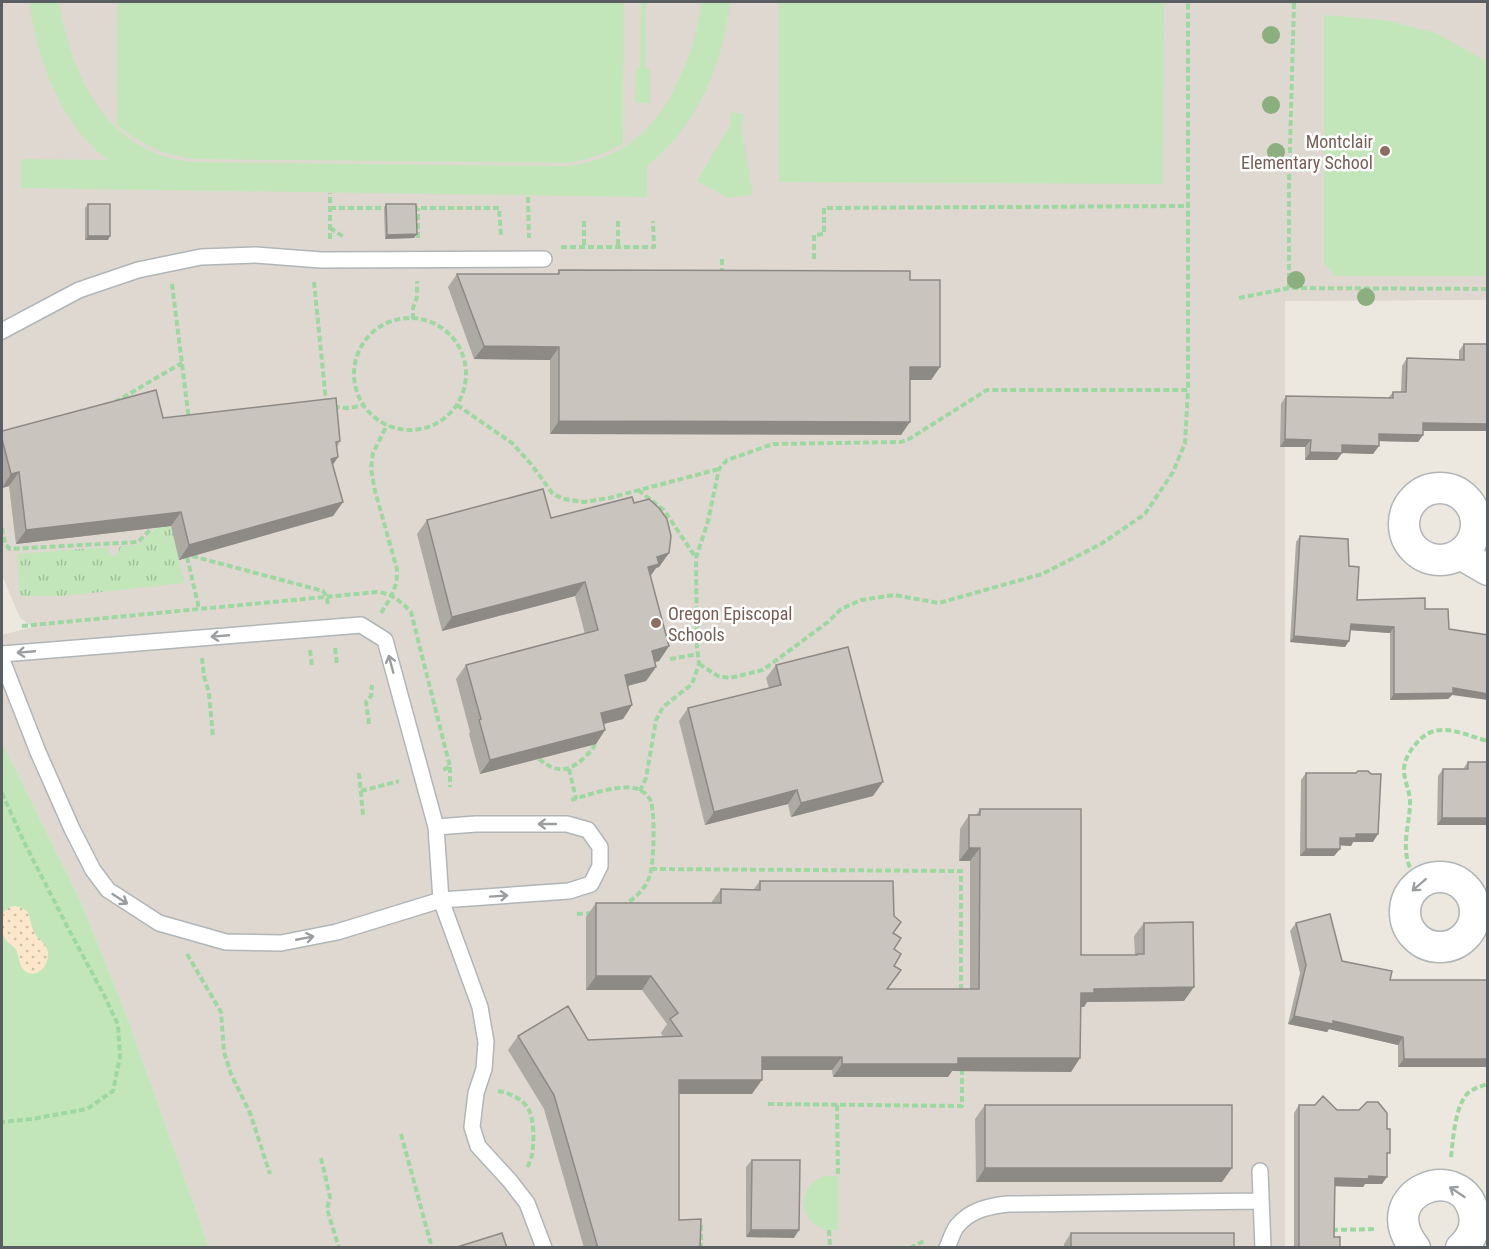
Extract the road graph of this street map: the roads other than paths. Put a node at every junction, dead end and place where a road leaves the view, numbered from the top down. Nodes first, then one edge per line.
1 (544, 259) dead end
2 (2, 331) edge
3 (1462, 555) dead end
4 (1488, 570) edge
5 (2, 654) edge
6 (2, 660) edge
7 (435, 827) junction
8 (441, 900) junction
9 (1482, 912) edge
10 (1260, 1171) dead end
11 (1261, 1201) junction
12 (1409, 1237) edge
13 (1470, 1246) edge
14 (544, 1248) edge
15 (947, 1248) edge
16 (1263, 1248) edge

1 - 2 lane
3 - 4 street
7 -> 5 lane
6 -> 8 lane
7 - 8 lane
8 -> 7 lane
8 - 14 lane
9 -> 9 street
10 - 11 lane
11 - 15 lane
11 - 16 lane
13 -> 12 street

